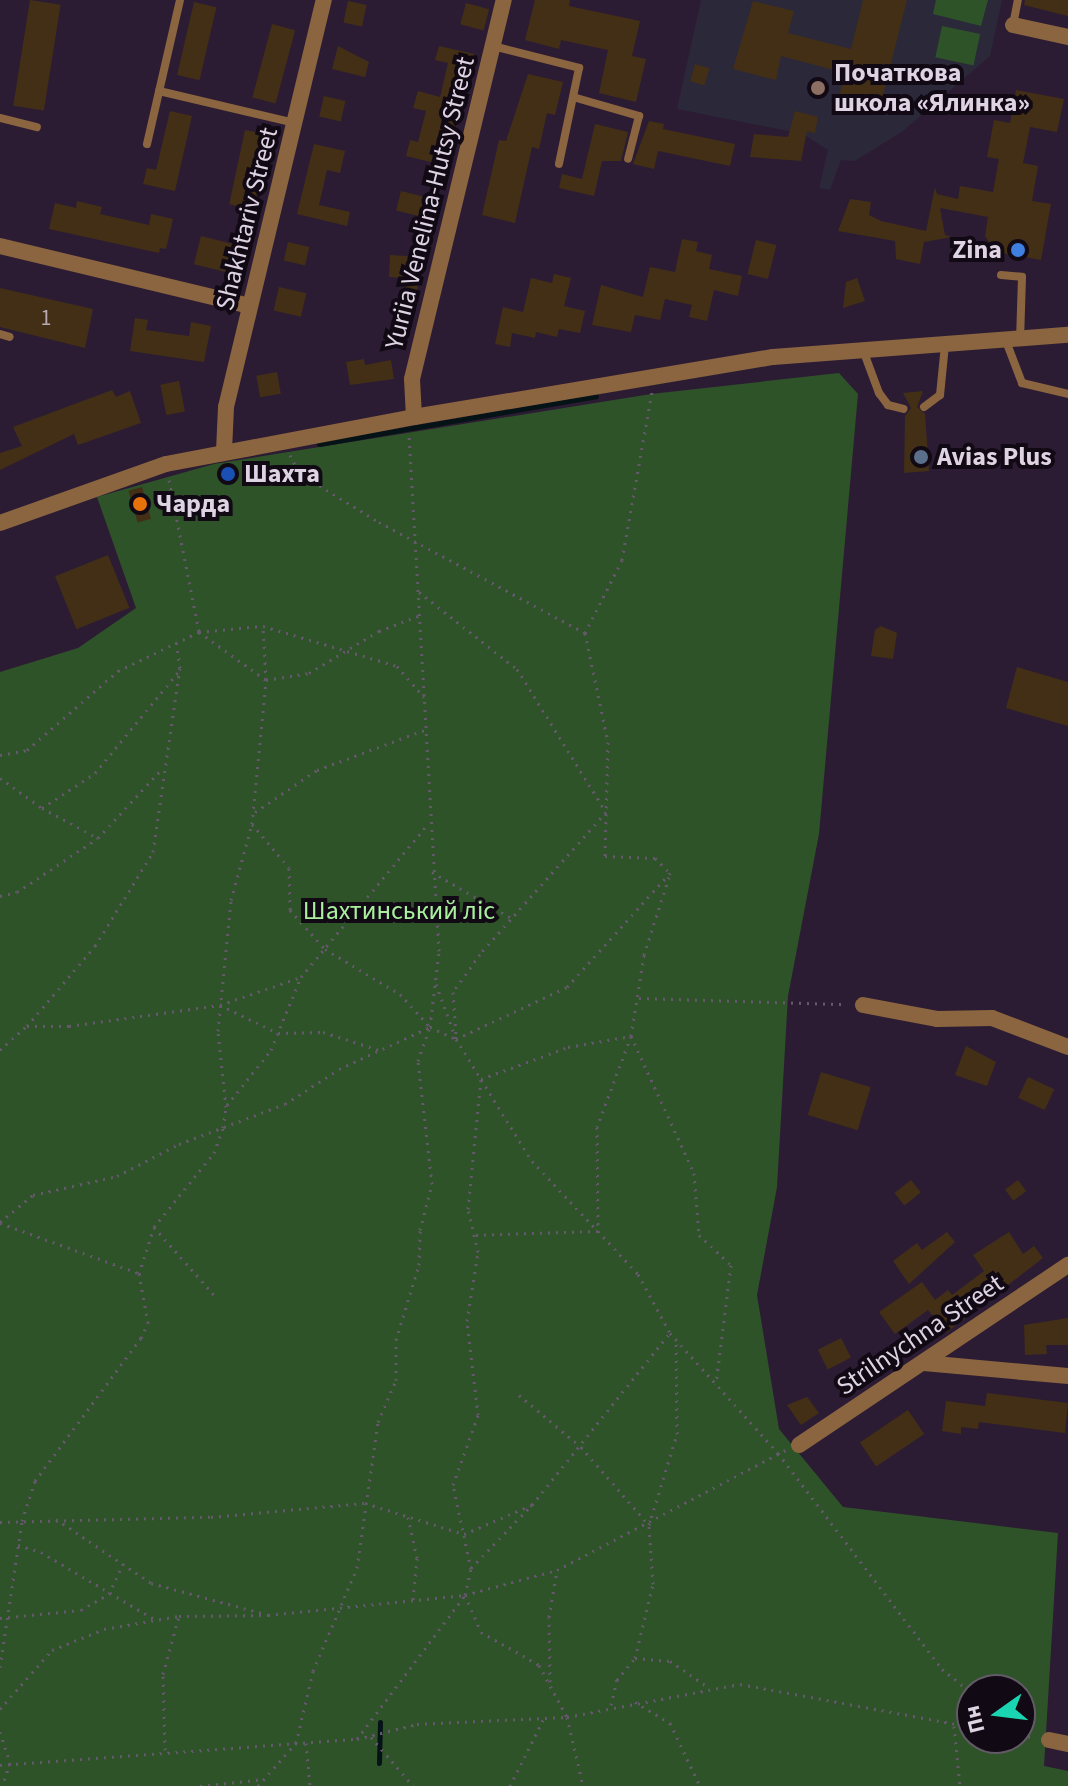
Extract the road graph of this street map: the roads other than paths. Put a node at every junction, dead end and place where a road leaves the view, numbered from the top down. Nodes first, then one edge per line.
1 (180, 0) edge
2 (324, 0) edge
3 (504, 0) edge
4 (1018, 0) edge
5 (1013, 25) joint
6 (1068, 37) edge
7 (493, 46) junction
8 (159, 91) junction
9 (573, 97) junction
10 (0, 118) edge
11 (294, 124) junction
12 (37, 127) dead end
13 (147, 144) dead end
14 (628, 159) dead end
15 (559, 164) dead end
16 (0, 246) edge
17 (1001, 275) dead end
18 (250, 306) junction
19 (0, 334) edge
20 (1068, 335) edge
21 (10, 337) dead end
22 (1012, 339) junction
23 (945, 344) junction
24 (863, 349) junction
25 (1068, 394) edge
26 (924, 407) dead end
27 (904, 409) dead end
28 (414, 417) junction
29 (224, 451) junction
30 (0, 523) edge
31 (863, 1005) road end
32 (1068, 1047) edge
33 (1068, 1265) edge
34 (924, 1363) junction
35 (1068, 1376) edge
36 (799, 1445) road end
37 (1049, 1740) dead end
38 (1068, 1744) edge

1 - 8 lane
2 - 11 street, Shakhtariv Street
3 - 7 street, Yuriia Venelina-Hutsy Street
4 - 5 lane
5 - 6 street
7 - 9 lane
7 - 28 street, Yuriia Venelina-Hutsy Street
8 - 11 lane
8 - 13 lane
9 - 14 lane
9 - 15 lane
10 - 12 lane
11 - 18 street, Shakhtariv Street
16 - 18 street
17 - 22 lane
18 - 29 street, Shakhtariv Street
19 - 21 lane
20 - 22 street
22 - 23 street
22 - 25 lane
23 - 24 street
23 - 26 lane
24 - 27 lane
24 - 28 street
28 - 29 street
29 - 30 street
31 - 32 street
33 - 34 street, Strilnychna Street
34 - 35 street
34 - 36 street, Strilnychna Street
37 - 38 street

